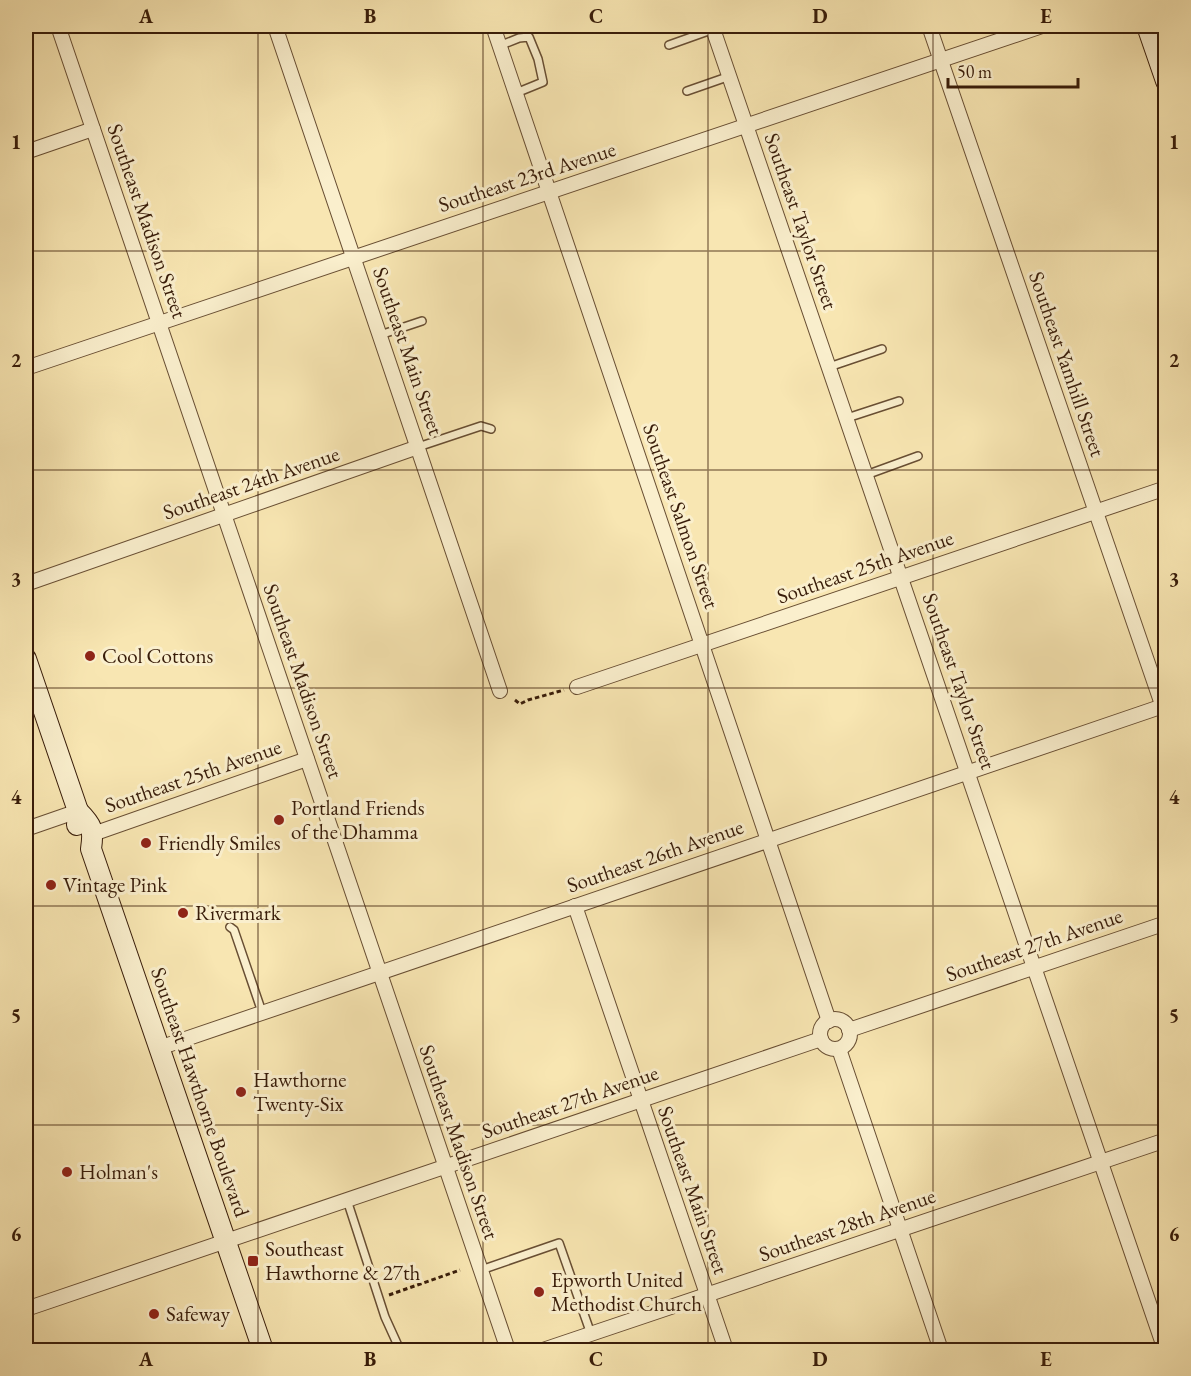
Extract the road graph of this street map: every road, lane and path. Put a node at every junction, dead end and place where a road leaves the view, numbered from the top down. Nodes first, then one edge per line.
1 (58, 26) edge
2 (275, 26) edge
3 (493, 26) edge
4 (929, 26) edge
5 (1042, 26) edge
6 (1147, 26) edge
7 (713, 27) edge
8 (669, 45) dead end
9 (499, 46) junction
10 (941, 60) junction
11 (730, 76) junction
12 (1166, 81) edge
13 (687, 91) dead end
14 (516, 93) junction
15 (746, 125) junction
16 (93, 129) junction
17 (26, 152) edge
18 (549, 193) junction
19 (354, 256) junction
20 (422, 321) dead end
21 (159, 323) junction
22 (380, 335) junction
23 (882, 349) dead end
24 (829, 367) junction
25 (26, 368) edge
26 (899, 401) dead end
27 (847, 418) junction
28 (491, 429) dead end
29 (418, 447) junction
30 (918, 456) dead end
31 (866, 475) junction
32 (1166, 488) edge
33 (1096, 512) junction
34 (225, 515) junction
35 (900, 576) junction
36 (26, 584) edge
37 (702, 644) junction
38 (26, 659) edge
39 (578, 687) dead end
40 (500, 691) dead end
41 (544, 694) dead end
42 (515, 700) dead end
43 (1164, 709) edge
44 (307, 759) junction
45 (968, 772) junction
46 (78, 811) junction
47 (26, 829) edge
48 (768, 839) junction
49 (92, 842) junction
50 (575, 906) junction
51 (1166, 923) edge
52 (230, 927) dead end
53 (1034, 967) junction
54 (380, 972) junction
55 (262, 1012) junction
56 (829, 1021) junction
57 (849, 1030) junction
58 (821, 1039) junction
59 (159, 1048) junction
60 (839, 1049) junction
61 (640, 1100) junction
62 (1166, 1140) edge
63 (1101, 1162) junction
64 (446, 1167) junction
65 (347, 1200) junction
66 (900, 1230) junction
67 (226, 1241) junction
68 (460, 1270) dead end
69 (481, 1270) junction
70 (707, 1295) junction
71 (379, 1298) junction
72 (26, 1309) edge
73 (591, 1334) junction
74 (263, 1350) edge
75 (400, 1350) edge
76 (508, 1350) edge
77 (543, 1350) edge
78 (726, 1350) edge
79 (941, 1350) edge
80 (1165, 1350) edge

1 - 16 street, Southeast Madison Street
2 - 19 street, Southeast Main Street
3 - 9 street, Southeast Salmon Street
4 - 10 street, Southeast Yamhill Street
5 - 10 street, Southeast 23rd Avenue
6 - 12 main road
7 - 8 lane
7 - 11 street, Southeast Taylor Street
9 - 14 street, Southeast Salmon Street
9 - 14 lane
10 - 15 street, Southeast 23rd Avenue
10 - 33 street, Southeast Yamhill Street
11 - 13 lane
11 - 15 street, Southeast Taylor Street
14 - 18 street, Southeast Salmon Street
15 - 18 street, Southeast 23rd Avenue
15 - 24 street, Southeast Taylor Street
16 - 17 street
16 - 21 street, Southeast Madison Street
18 - 19 street, Southeast 23rd Avenue
18 - 37 street, Southeast Salmon Street
19 - 21 street, Southeast 23rd Avenue
19 - 22 street, Southeast Main Street
20 - 22 lane
21 - 25 street, Southeast 23rd Avenue
21 - 34 street, Southeast Madison Street
22 - 29 street, Southeast Main Street
23 - 24 lane
24 - 27 street, Southeast Taylor Street
26 - 27 lane
27 - 31 street, Southeast Taylor Street
28 - 29 lane, Southeast 24th Avenue
29 - 34 street, Southeast 24th Avenue
29 - 40 street, Southeast Main Street
30 - 31 lane
31 - 35 street, Southeast Taylor Street
32 - 33 street, Southeast 25th Avenue
33 - 35 street, Southeast 25th Avenue
33 - 43 street, Southeast Yamhill Street
34 - 36 street, Southeast 24th Avenue
34 - 44 street, Southeast Madison Street
35 - 37 street, Southeast 25th Avenue
35 - 45 street, Southeast Taylor Street
37 - 39 street, Southeast 25th Avenue
37 - 48 street, Southeast Salmon Street
38 - 46 main road, Southeast Hawthorne Boulevard
41 - 42 path
43 - 45 street, Southeast 26th Avenue
44 - 49 street, Southeast 25th Avenue
44 - 54 street, Southeast Madison Street
45 - 48 street, Southeast 26th Avenue
45 - 53 street, Southeast Taylor Street
46 - 47 street, Southeast 25th Avenue
46 - 49 main road, Southeast Hawthorne Boulevard
48 - 50 street, Southeast 26th Avenue
48 - 56 street, Southeast Salmon Street
49 - 59 main road, Southeast Hawthorne Boulevard
50 - 54 street, Southeast 26th Avenue
50 - 61 street, Southeast Main Street
51 - 53 street, Southeast 27th Avenue
52 - 55 lane
53 - 57 street, Southeast 27th Avenue
53 - 63 street, Southeast Taylor Street
54 - 55 street, Southeast 26th Avenue
54 - 64 street, Southeast Madison Street
55 - 59 street, Southeast 26th Avenue
56 - 57 street
56 - 58 street
57 - 60 street
58 - 60 street
58 - 61 street, Southeast 27th Avenue
59 - 67 main road, Southeast Hawthorne Boulevard
60 - 66 street
61 - 64 street, Southeast 27th Avenue
61 - 70 street, Southeast Main Street
62 - 63 street, Southeast 28th Avenue
63 - 66 street, Southeast 28th Avenue
63 - 80 street, Southeast Taylor Street
64 - 65 street, Southeast 27th Avenue
64 - 69 street, Southeast Madison Street
65 - 67 street, Southeast 27th Avenue
65 - 71 lane
66 - 70 street, Southeast 28th Avenue
66 - 79 street
67 - 72 street, Southeast 27th Avenue
67 - 74 main road, Southeast Hawthorne Boulevard
68 - 71 path
69 - 73 lane
69 - 76 street, Southeast Madison Street
70 - 73 street, Southeast 28th Avenue
70 - 78 street, Southeast Main Street
71 - 75 lane
73 - 77 street, Southeast 28th Avenue

